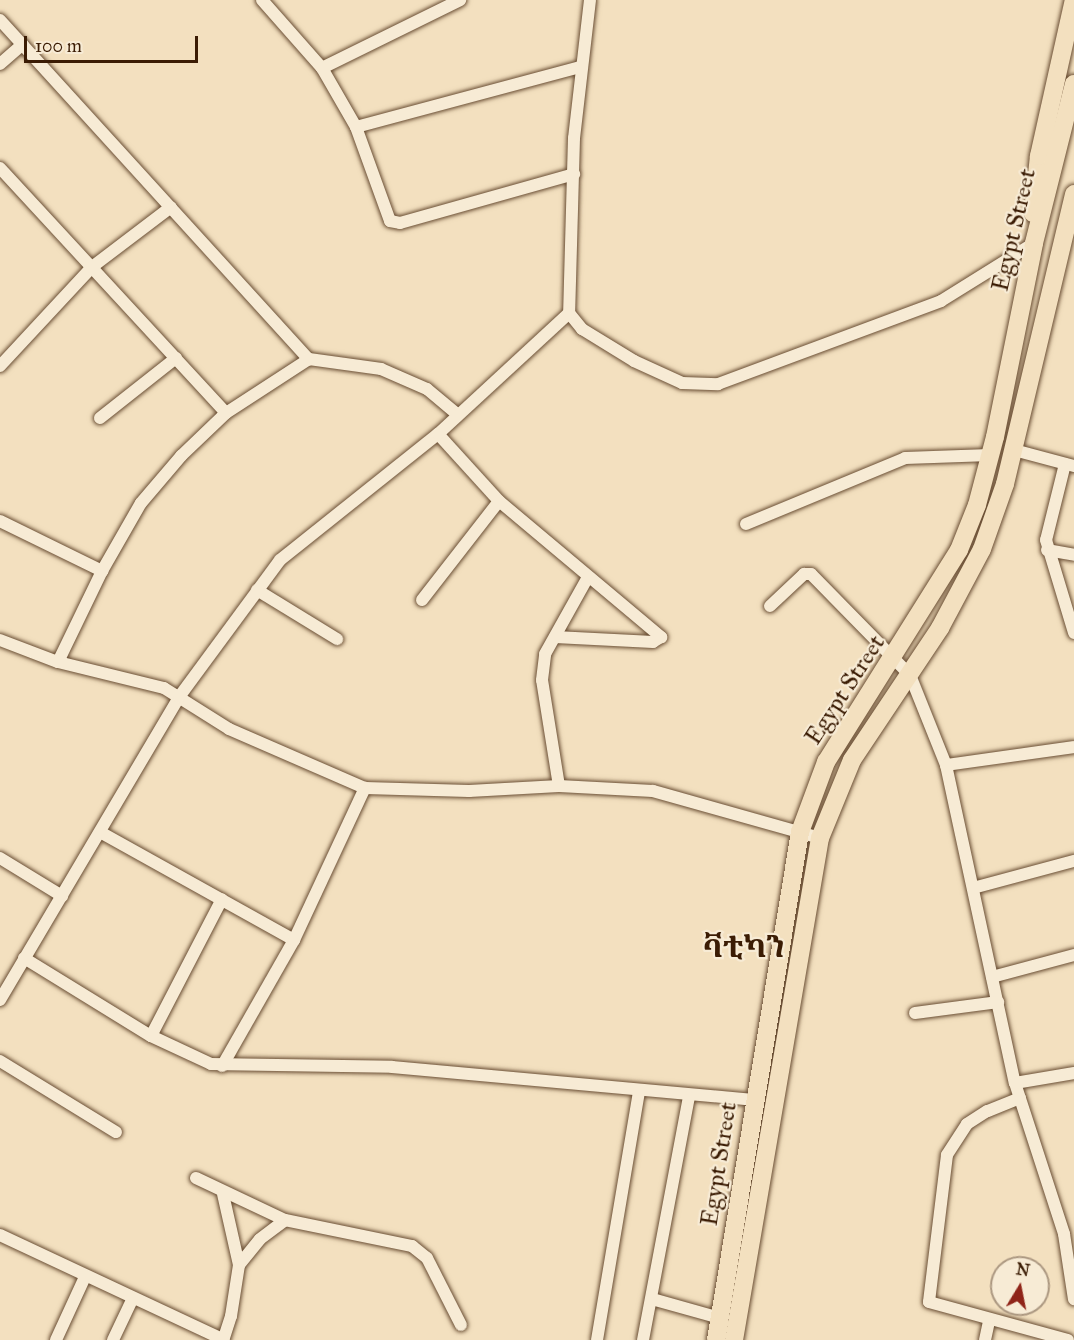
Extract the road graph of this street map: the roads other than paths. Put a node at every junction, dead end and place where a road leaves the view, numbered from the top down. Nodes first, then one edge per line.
1 (262, 0) edge
2 (460, 0) edge
3 (590, 0) edge
4 (1074, 0) edge
5 (0, 20) edge
6 (23, 44) junction
7 (0, 64) edge
8 (580, 67) junction
9 (322, 68) junction
10 (1074, 84) edge
11 (356, 127) junction
12 (0, 168) edge
13 (574, 174) junction
14 (1074, 194) edge
15 (171, 207) junction
16 (1070, 221) edge
17 (1035, 240) junction
18 (92, 267) junction
19 (569, 313) junction
20 (176, 358) junction
21 (309, 359) junction
22 (0, 366) edge
23 (226, 413) junction
24 (458, 415) junction
25 (100, 418) dead end
26 (438, 434) junction
27 (1014, 450) junction
28 (990, 455) junction
29 (1070, 465) edge
30 (499, 501) junction
31 (0, 521) edge
32 (746, 524) dead end
33 (1047, 550) junction
34 (1074, 555) edge
35 (102, 571) junction
36 (588, 577) junction
37 (257, 590) junction
38 (422, 600) dead end
39 (770, 606) dead end
40 (1074, 633) edge
41 (555, 637) junction
42 (337, 639) dead end
43 (0, 640) edge
44 (894, 659) junction
45 (58, 662) junction
46 (910, 675) junction
47 (179, 697) junction
48 (1074, 747) edge
49 (946, 765) junction
50 (559, 786) junction
51 (364, 788) junction
52 (100, 832) junction
53 (800, 832) junction
54 (820, 838) junction
55 (0, 858) edge
56 (1074, 861) edge
57 (973, 888) junction
58 (62, 896) junction
59 (222, 899) junction
60 (294, 940) junction
61 (1074, 955) edge
62 (24, 958) junction
63 (992, 977) junction
64 (0, 1000) edge
65 (998, 1002) junction
66 (915, 1012) dead end
67 (151, 1036) junction
68 (0, 1061) edge
69 (222, 1066) junction
70 (1074, 1073) edge
71 (1015, 1083) junction
72 (639, 1092) junction
73 (689, 1097) junction
74 (1020, 1098) junction
75 (753, 1100) junction
76 (116, 1132) dead end
77 (196, 1179) dead end
78 (223, 1194) junction
79 (285, 1220) junction
80 (1069, 1233) edge
81 (0, 1235) edge
82 (239, 1265) junction
83 (85, 1277) junction
84 (651, 1299) junction
85 (1074, 1299) edge
86 (132, 1300) junction
87 (720, 1318) junction
88 (989, 1321) junction
89 (461, 1324) dead end
90 (56, 1340) edge
91 (113, 1340) edge
92 (223, 1340) edge
93 (597, 1340) edge
94 (643, 1340) edge
95 (716, 1340) edge
96 (734, 1340) edge
97 (985, 1340) edge
98 (1068, 1340) edge

1 - 9 street
2 - 9 street
3 - 8 street
4 - 17 main road
5 - 6 street
6 - 7 street
6 - 15 street
8 - 11 street
8 - 13 street
9 - 11 street
10 - 17 main road, Egypt Street
11 - 13 street
12 - 18 street
13 - 19 street
14 - 16 main road, Egypt Street
15 - 18 street
15 - 21 street
16 - 27 main road, Egypt Street
17 - 19 street
17 - 28 main road, Egypt Street
18 - 20 street
18 - 22 street
19 - 24 street
20 - 23 street
20 - 25 street
21 - 23 street
21 - 24 street
23 - 35 street
24 - 26 street
26 - 30 street
26 - 37 street
27 - 29 street
27 - 46 main road, Egypt Street
28 - 32 street
28 - 44 main road, Egypt Street
29 - 33 street
30 - 36 street
30 - 38 street
31 - 35 street
33 - 34 street
33 - 40 street
35 - 45 street
36 - 41 street
36 - 41 street
37 - 42 street
37 - 47 street
39 - 44 street
41 - 50 street
43 - 45 street
44 - 46 street
44 - 53 main road, Egypt Street
45 - 47 street
46 - 49 street
46 - 54 main road, Egypt Street
47 - 51 street
47 - 52 street
48 - 49 street
49 - 57 street
50 - 51 street
50 - 53 street
51 - 60 street
52 - 58 street
52 - 59 street
53 - 54 street
53 - 75 main road, Egypt Street
54 - 96 main road, Egypt Street
55 - 58 street
56 - 57 street
57 - 63 street
58 - 62 street
59 - 60 street
59 - 67 street
60 - 69 street
61 - 63 street
62 - 64 street
62 - 67 street
63 - 65 street
65 - 66 street
65 - 71 street
67 - 69 street
68 - 76 street
69 - 72 street
70 - 71 street
71 - 74 street
72 - 73 street
72 - 93 street
73 - 75 street
73 - 84 street
74 - 80 street
74 - 88 street
75 - 87 main road, Egypt Street
77 - 78 street
78 - 79 street
78 - 82 street
79 - 82 street
79 - 89 street
80 - 85 street
81 - 83 street
82 - 92 street
83 - 86 street
83 - 90 street
84 - 87 street
84 - 94 street
86 - 91 street
86 - 92 street
87 - 95 main road, Egypt Street
88 - 97 street
88 - 98 street

